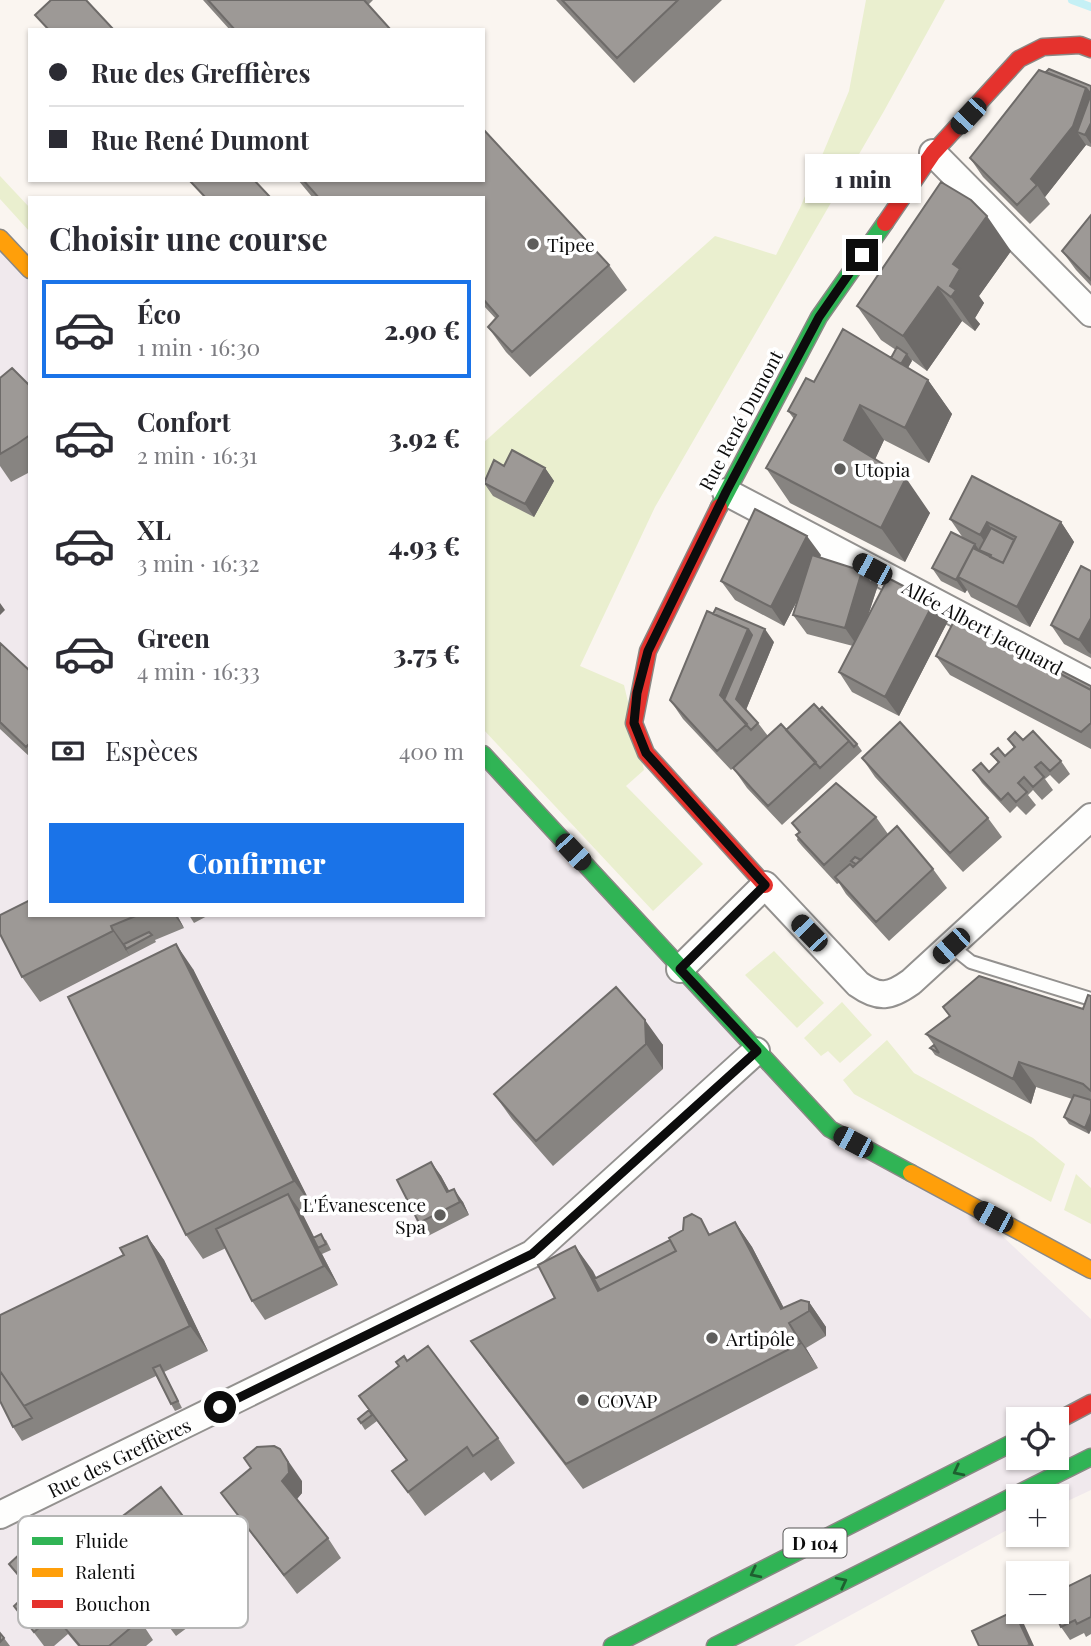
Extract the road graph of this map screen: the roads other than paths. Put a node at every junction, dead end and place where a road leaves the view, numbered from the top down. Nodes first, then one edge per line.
1 (1091, 49) edge
2 (933, 153) junction
3 (0, 238) edge
4 (28, 268) edge
5 (1091, 313) edge
6 (726, 492) junction
7 (1091, 684) edge
8 (485, 756) edge
9 (1091, 817) edge
10 (765, 885) junction
11 (951, 946) junction
12 (680, 969) junction
13 (1091, 999) edge
14 (757, 1051) junction
15 (1091, 1270) edge
16 (1091, 1403) edge
17 (1069, 1414) edge
18 (1006, 1446) edge
19 (1091, 1457) edge
20 (0, 1515) edge
21 (612, 1646) edge
22 (715, 1646) edge

1 - 2 street, Rue René Dumont
2 - 5 street
2 - 6 street, Rue René Dumont
3 - 4 street
6 - 7 street, Allée Albert Jacquard
6 - 10 street, Rue René Dumont
8 - 12 street
9 - 11 street
10 - 11 street
10 - 12 street
11 - 13 lane
12 - 14 street
14 - 15 street
14 - 20 street, Rue des Greffières
16 - 17 street
18 -> 21 street, D 104
22 -> 19 street, D 104

